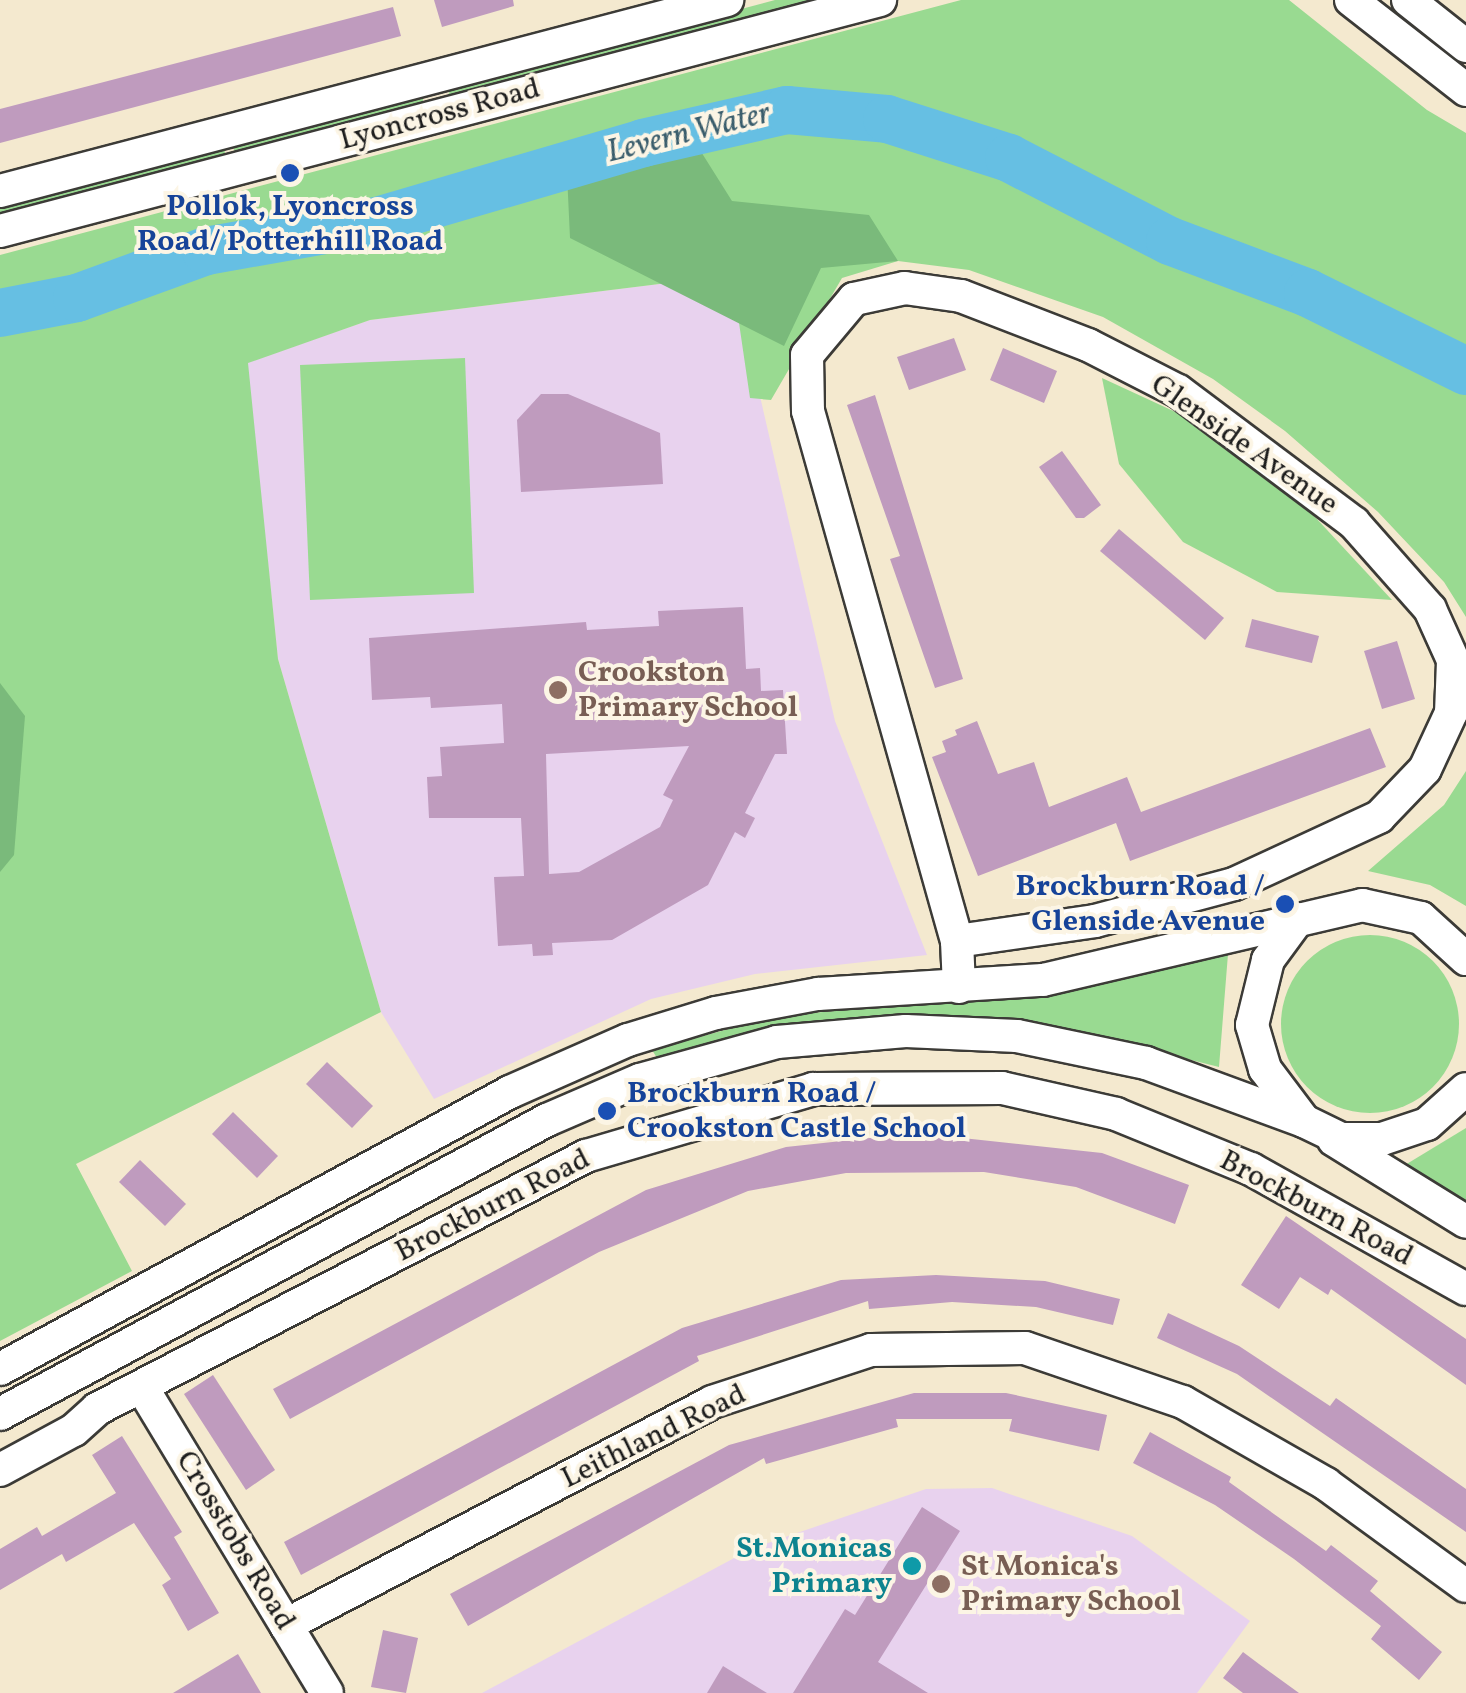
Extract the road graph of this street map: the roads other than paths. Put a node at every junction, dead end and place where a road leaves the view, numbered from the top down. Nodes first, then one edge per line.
1 (726, 0) edge
2 (880, 0) edge
3 (1351, 0) edge
4 (1408, 0) edge
5 (1466, 46) edge
6 (437, 78) junction
7 (1466, 90) edge
8 (447, 113) junction
9 (0, 191) edge
10 (0, 230) edge
11 (1298, 920) junction
12 (957, 941) junction
13 (1466, 959) edge
14 (960, 988) junction
15 (628, 1040) junction
16 (640, 1080) junction
17 (1466, 1089) edge
18 (1312, 1127) junction
19 (663, 1130) junction
20 (1466, 1222) edge
21 (1466, 1289) edge
22 (0, 1369) edge
23 (143, 1389) junction
24 (0, 1414) edge
25 (0, 1470) edge
26 (1466, 1586) edge
27 (286, 1625) junction
28 (327, 1693) edge

1 - 6 street, Lyoncross Road
2 - 8 street, Lyoncross Road
3 - 7 street
4 - 5 street
6 - 8 street
6 - 9 street, Lyoncross Road
8 - 10 street, Lyoncross Road
11 - 13 street
11 - 14 street
11 - 18 street
12 - 12 street, Glenside Avenue
12 - 14 street, Glenside Avenue
14 - 15 street
15 - 16 street
15 - 22 street
16 - 18 street, Brockburn Road
16 - 19 street
16 - 24 street, Brockburn Road
17 - 18 street
18 - 20 street, Brockburn Road
19 - 21 street, Brockburn Road
19 - 23 street, Brockburn Road
23 - 25 street, Brockburn Road
23 - 27 street, Crosstobs Road
26 - 27 street, Leithland Road
27 - 28 street, Crosstobs Road

